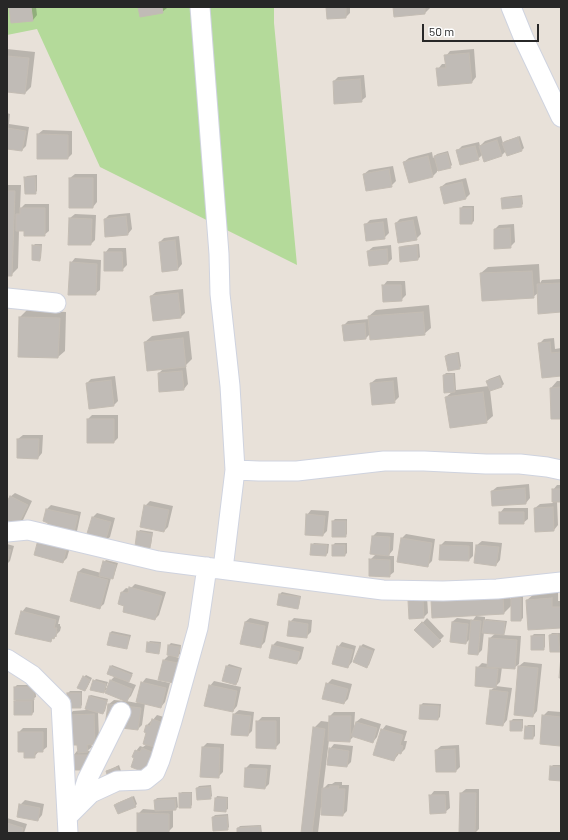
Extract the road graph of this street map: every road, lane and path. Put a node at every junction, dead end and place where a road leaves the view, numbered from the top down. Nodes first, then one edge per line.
1 (200, 7) edge
2 (511, 7) edge
3 (561, 117) edge
4 (7, 298) edge
5 (56, 303) dead end
6 (235, 470) junction
7 (561, 470) edge
8 (7, 532) edge
9 (215, 568) junction
10 (561, 582) edge
11 (7, 659) edge
12 (121, 712) dead end
13 (72, 818) edge

1 - 6 street
2 - 3 street
4 - 5 street
6 - 7 street
6 - 9 street
8 - 9 street
9 - 10 street
9 - 13 street
11 - 13 street
12 - 13 street

